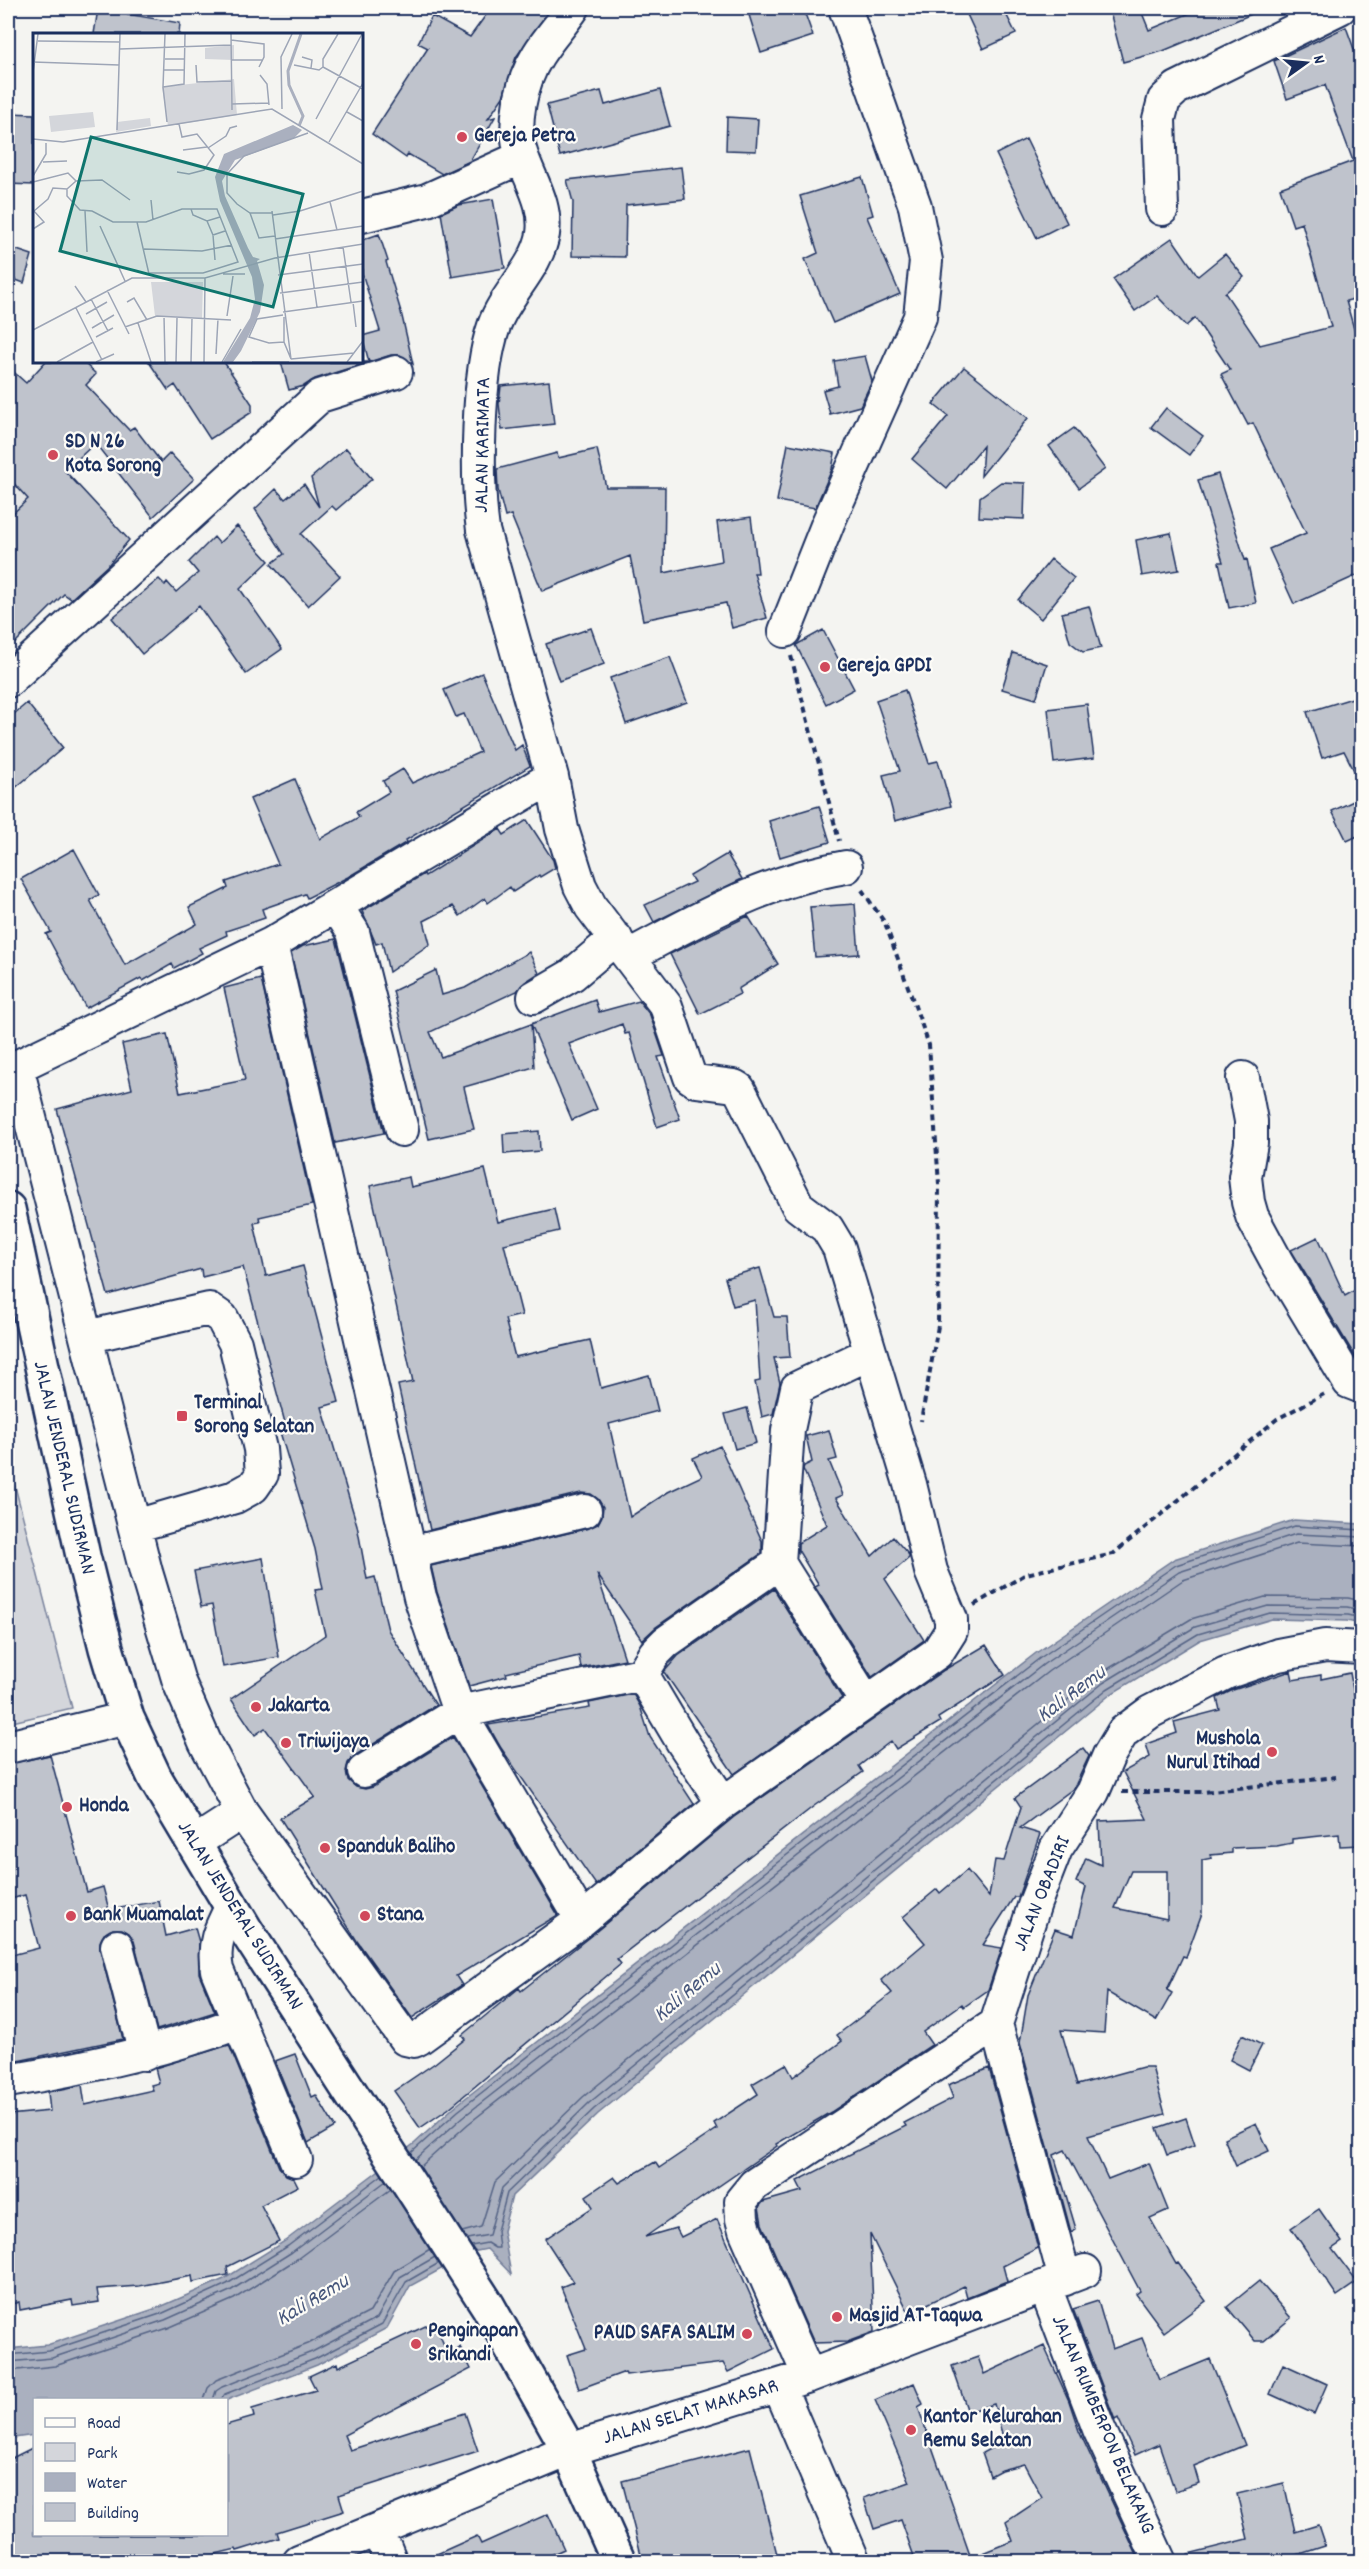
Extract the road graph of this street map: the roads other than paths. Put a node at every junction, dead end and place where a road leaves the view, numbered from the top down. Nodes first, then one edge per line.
1 (573, 8) edge
2 (845, 8) edge
3 (1340, 8) edge
4 (522, 157) junction
5 (1162, 209) dead end
6 (363, 216) edge
7 (396, 372) dead end
8 (785, 631) road end
9 (8, 681) edge
10 (552, 777) junction
11 (846, 867) road end
12 (336, 906) junction
13 (271, 944) junction
14 (622, 947) junction
15 (534, 997) dead end
16 (12, 1069) edge
17 (1243, 1078) dead end
18 (402, 1130) dead end
19 (8, 1214) edge
20 (86, 1337) junction
21 (870, 1353) junction
22 (1355, 1384) edge
23 (585, 1511) dead end
24 (135, 1526) junction
25 (410, 1553) junction
26 (779, 1563) junction
27 (1362, 1648) edge
28 (642, 1674) junction
29 (866, 1702) junction
30 (459, 1712) junction
31 (127, 1718) junction
32 (8, 1747) edge
33 (363, 1771) dead end
34 (723, 1803) junction
35 (242, 1812) junction
36 (194, 1843) junction
37 (232, 1906) junction
38 (582, 1920) junction
39 (117, 1946) dead end
40 (238, 2024) junction
41 (996, 2024) junction
42 (145, 2054) junction
43 (8, 2081) edge
44 (296, 2160) dead end
45 (1065, 2279) junction
46 (809, 2376) junction
47 (778, 2386) junction
48 (569, 2450) junction
49 (378, 2530) junction
50 (299, 2562) edge
51 (391, 2562) edge
52 (619, 2562) edge
53 (854, 2562) edge
54 (1160, 2562) edge

1 - 4 street, JALAN KARIMATA
2 - 8 street
3 - 5 street
4 - 6 street
4 - 10 street, JALAN KARIMATA
7 - 9 street
10 - 12 street
10 - 14 street, JALAN KARIMATA
11 - 14 street
12 - 13 street
12 - 18 street
13 - 16 street
13 - 25 street
14 - 15 street
14 - 21 street, JALAN KARIMATA
16 - 20 street
17 - 22 street
19 - 31 main road, JALAN JENDERAL SUDIRMAN
20 - 24 street
20 - 24 street
21 - 26 street
21 - 29 street
23 - 25 street
24 - 35 street
25 - 30 street
26 - 28 street
26 - 29 street
27 - 41 street, JALAN OBADIRI
28 - 30 street
28 - 34 street
29 - 34 street
30 - 33 street
30 - 38 street
31 - 32 street
31 - 36 main road, JALAN JENDERAL SUDIRMAN
34 - 38 street
35 - 36 street
35 - 38 street
36 - 37 main road, JALAN JENDERAL SUDIRMAN
37 - 40 street
37 - 48 main road, JALAN JENDERAL SUDIRMAN
39 - 42 street
40 - 42 street
40 - 44 street
41 - 45 street
41 - 46 street
42 - 43 street
45 - 46 street, JALAN SELAT MAKASAR
45 - 54 street, JALAN RUMBERPON BELAKANG
46 - 47 street, JALAN SELAT MAKASAR
47 - 48 street, JALAN SELAT MAKASAR
47 - 53 street
48 - 49 street, JALAN SELAT MAKASAR
48 - 52 main road, JALAN JENDERAL SUDIRMAN
49 - 50 street, JALAN SELAT MAKASAR
49 - 51 street

